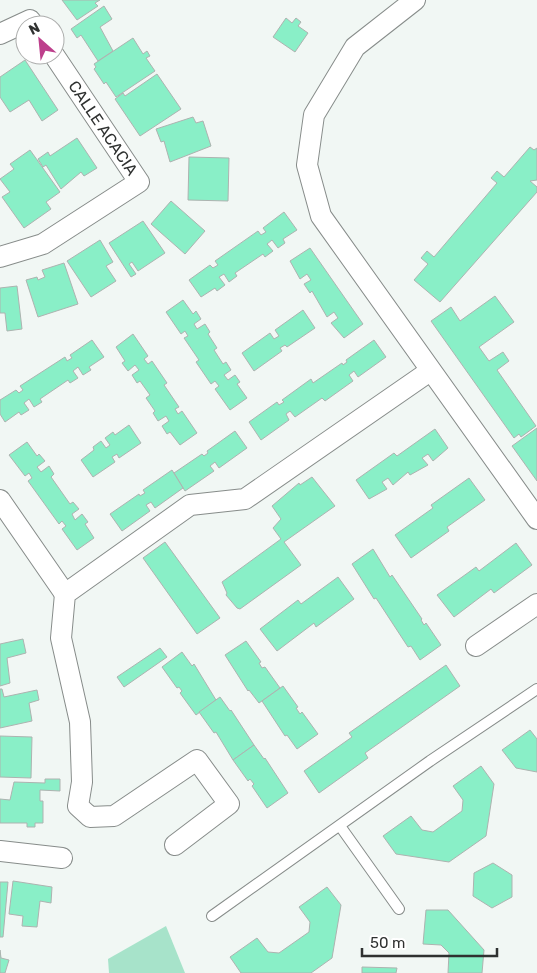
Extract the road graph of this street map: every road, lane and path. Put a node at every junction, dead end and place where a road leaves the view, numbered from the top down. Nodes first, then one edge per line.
1 (415, 0) edge
2 (15, 27) edge
3 (0, 34) edge
4 (61, 65) edge
5 (0, 257) edge
6 (430, 370) junction
7 (0, 500) edge
8 (537, 519) edge
9 (65, 594) junction
10 (537, 604) edge
11 (476, 646) dead end
12 (537, 689) edge
13 (340, 826) junction
14 (175, 845) dead end
15 (0, 851) edge
16 (62, 858) dead end
17 (399, 909) dead end
18 (212, 916) dead end

1 - 6 street
2 - 3 street
4 - 5 street, CALLE ACACIA
6 - 8 street
6 - 9 street
7 - 9 street
9 - 14 street
10 - 11 street
12 - 13 lane
13 - 17 lane
13 - 18 lane
15 - 16 street

